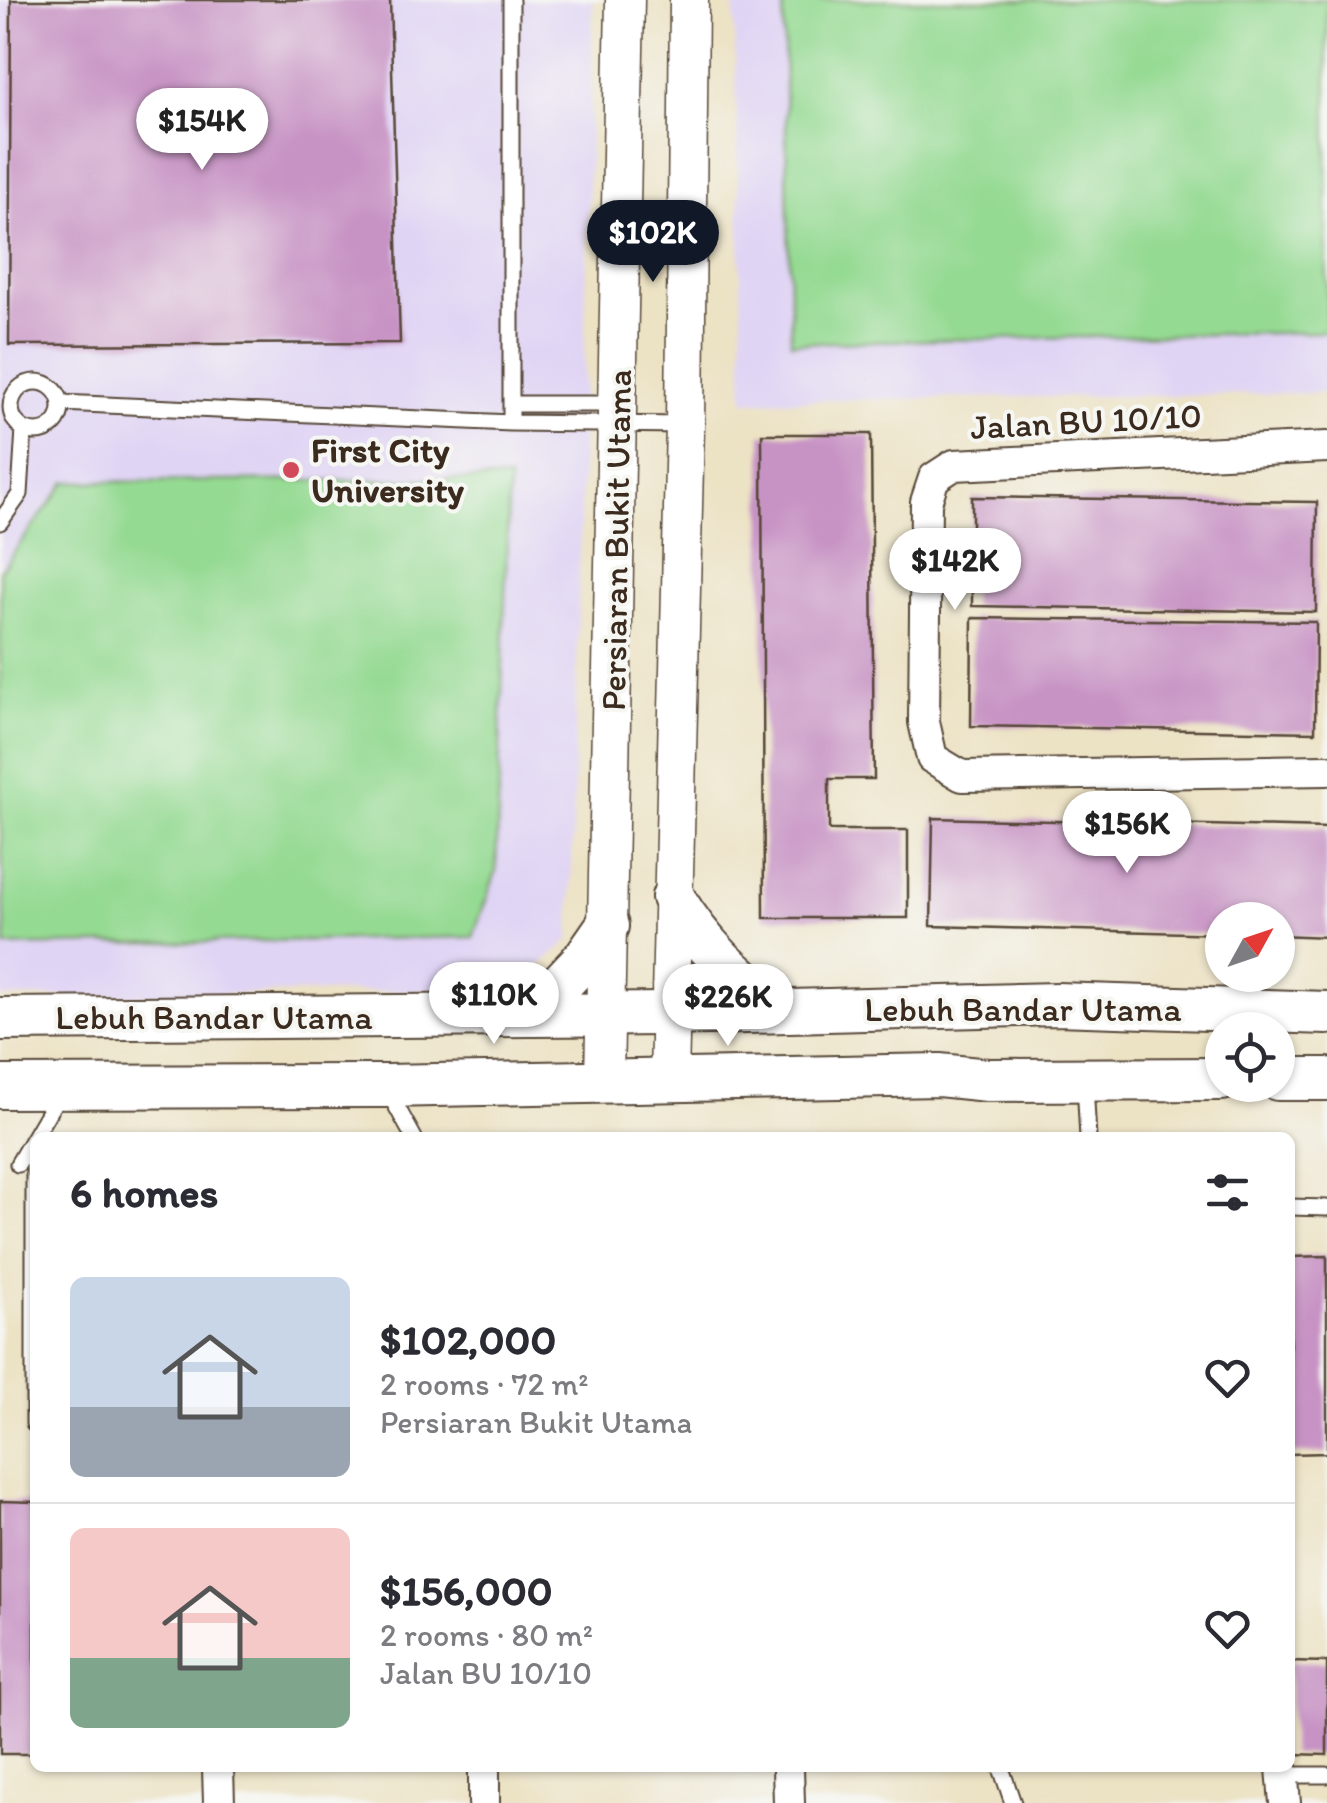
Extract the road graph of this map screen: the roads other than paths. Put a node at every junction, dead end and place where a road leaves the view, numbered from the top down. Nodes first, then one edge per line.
1 (511, 0) edge
2 (625, 0) edge
3 (689, 0) edge
4 (61, 403) junction
5 (511, 404) junction
6 (619, 414) junction
7 (511, 423) junction
8 (686, 425) junction
9 (24, 428) junction
10 (1327, 447) edge
11 (0, 522) edge
12 (1327, 770) edge
13 (673, 897) junction
14 (608, 926) junction
15 (784, 1011) junction
16 (1327, 1012) edge
17 (606, 1014) junction
18 (670, 1014) junction
19 (512, 1015) junction
20 (0, 1019) edge
21 (669, 1078) junction
22 (1085, 1079) junction
23 (1205, 1079) edge
24 (1295, 1079) edge
25 (1327, 1079) edge
26 (604, 1080) junction
27 (63, 1086) junction
28 (386, 1086) junction
29 (0, 1087) edge
30 (43, 1132) edge
31 (411, 1132) edge
32 (1088, 1132) edge
33 (0, 1164) edge
34 (29, 1164) edge
35 (1295, 1207) edge
36 (1327, 1208) edge
37 (30, 1216) edge
38 (218, 1772) edge
39 (484, 1772) edge
40 (788, 1772) edge
41 (1002, 1772) edge
42 (1327, 1776) edge
43 (1283, 1782) edge
44 (219, 1803) edge
45 (484, 1803) edge
46 (789, 1803) edge
47 (1013, 1803) edge

1 - 5 lane
2 - 6 street, Persiaran Bukit Utama
3 - 8 street, Persiaran Bukit Utama
4 - 7 lane
4 - 9 lane
4 - 9 lane
5 - 6 lane
5 - 7 lane
6 - 7 lane
6 - 8 lane
6 - 14 street, Persiaran Bukit Utama
8 - 13 street, Persiaran Bukit Utama
9 - 11 lane
10 - 12 street, Jalan BU 10/10
13 - 15 main road
13 - 18 street, Persiaran Bukit Utama
14 - 17 street, Persiaran Bukit Utama
14 - 19 main road
15 - 16 main road, Lebuh Bandar Utama
15 - 18 main road, Lebuh Bandar Utama
17 - 18 main road, Lebuh Bandar Utama
17 - 19 main road, Lebuh Bandar Utama
17 - 26 street, Persiaran Bukit Utama
18 - 21 street, Persiaran Bukit Utama
19 - 20 main road, Lebuh Bandar Utama
21 - 22 main road, Lebuh Bandar Utama
21 - 26 main road, Lebuh Bandar Utama
22 - 23 main road, Lebuh Bandar Utama
22 - 32 lane
24 - 25 main road
26 - 28 main road, Lebuh Bandar Utama
27 - 28 main road, Lebuh Bandar Utama
27 - 29 main road, Lebuh Bandar Utama
27 - 30 lane
28 - 31 lane
33 - 34 lane
34 - 37 lane
35 - 36 lane
38 - 44 street
39 - 45 street
40 - 46 street
41 - 47 lane
42 - 43 lane

